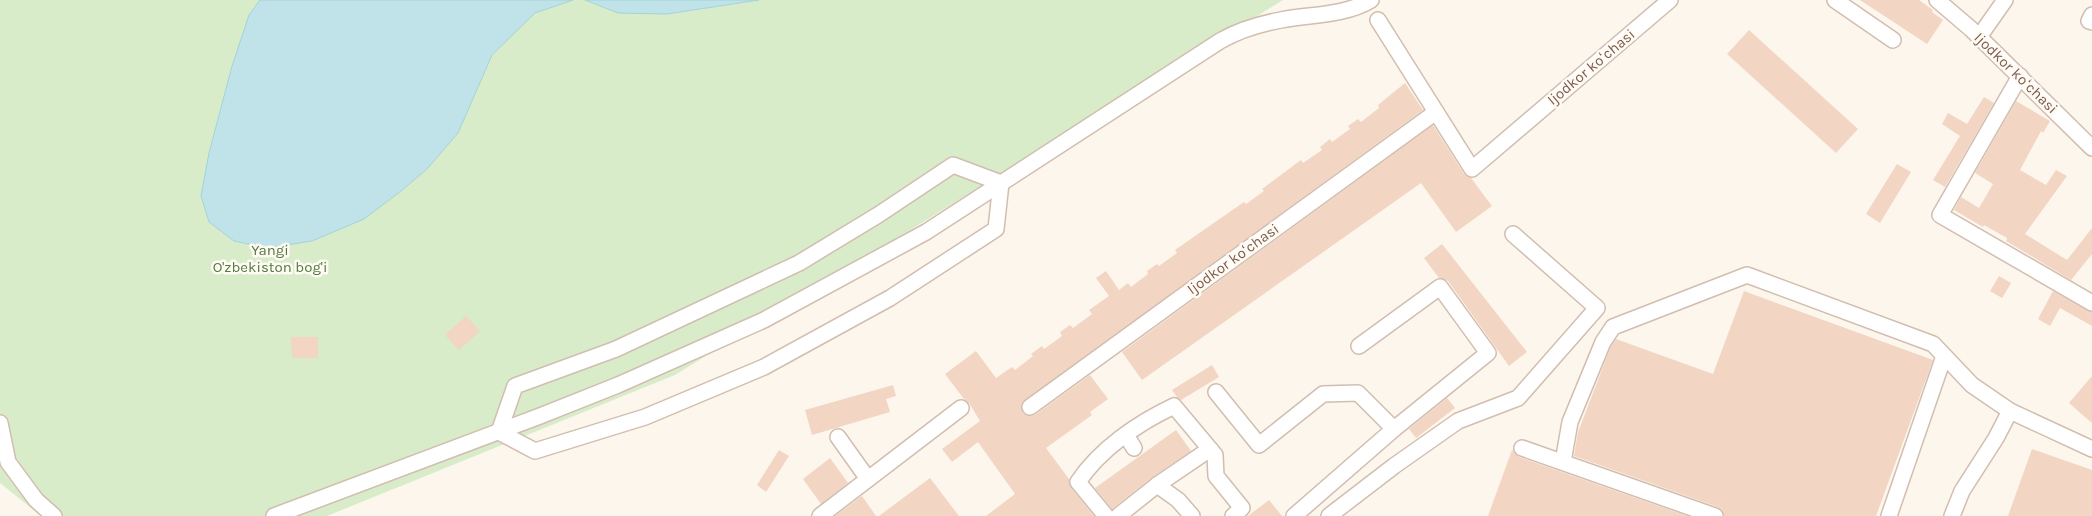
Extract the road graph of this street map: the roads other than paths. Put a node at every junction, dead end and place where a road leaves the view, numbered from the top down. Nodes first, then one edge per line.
1 (1371, 0) edge
2 (1670, 0) edge
3 (1835, 0) edge
4 (1936, 0) edge
5 (2005, 0) edge
6 (2092, 15) edge
7 (1378, 20) dead end
8 (2092, 22) edge
9 (1979, 37) junction
10 (1893, 40) dead end
11 (2020, 76) junction
12 (1436, 112) junction
13 (2092, 148) edge
14 (1002, 183) junction
15 (1513, 234) dead end
16 (2092, 303) edge
17 (1359, 346) dead end
18 (1944, 356) junction
19 (1216, 392) dead end
20 (1030, 406) dead end
21 (961, 408) dead end
22 (2010, 411) junction
23 (0, 423) edge
24 (1394, 430) junction
25 (499, 432) junction
26 (1126, 435) junction
27 (838, 437) dead end
28 (1134, 448) dead end
29 (1522, 448) dead end
30 (1210, 449) junction
31 (2092, 449) edge
32 (1563, 462) junction
33 (868, 479) junction
34 (1157, 486) junction
35 (54, 516) edge
36 (274, 516) edge
37 (820, 516) edge
38 (1106, 516) edge
39 (1118, 516) edge
40 (1192, 516) edge
41 (1232, 516) edge
42 (1294, 516) edge
43 (1329, 516) edge
44 (1715, 516) edge
45 (1889, 516) edge
46 (1952, 516) edge

1 - 14 street
2 - 12 street, Ijodkor koʻchasi
3 - 10 street
4 - 9 street, Ijodkor koʻchasi
5 - 9 street
6 - 8 street
7 - 12 street, Ijodkor koʻchasi
9 - 11 street, Ijodkor koʻchasi
11 - 13 street, Ijodkor koʻchasi
11 - 16 street
12 - 20 street, Ijodkor koʻchasi
14 - 25 street
14 - 25 street
14 - 25 street
15 - 43 street
17 - 24 street
18 - 22 street
18 - 32 street
18 - 45 street
19 - 24 street
21 - 33 street
22 - 31 street
22 - 46 street
23 - 35 street
24 - 42 street
25 - 36 street
26 - 28 street
26 - 30 street
26 - 38 street
27 - 33 street
29 - 32 street
30 - 34 street
30 - 41 street
32 - 44 street
33 - 37 street
34 - 39 street
34 - 40 street

